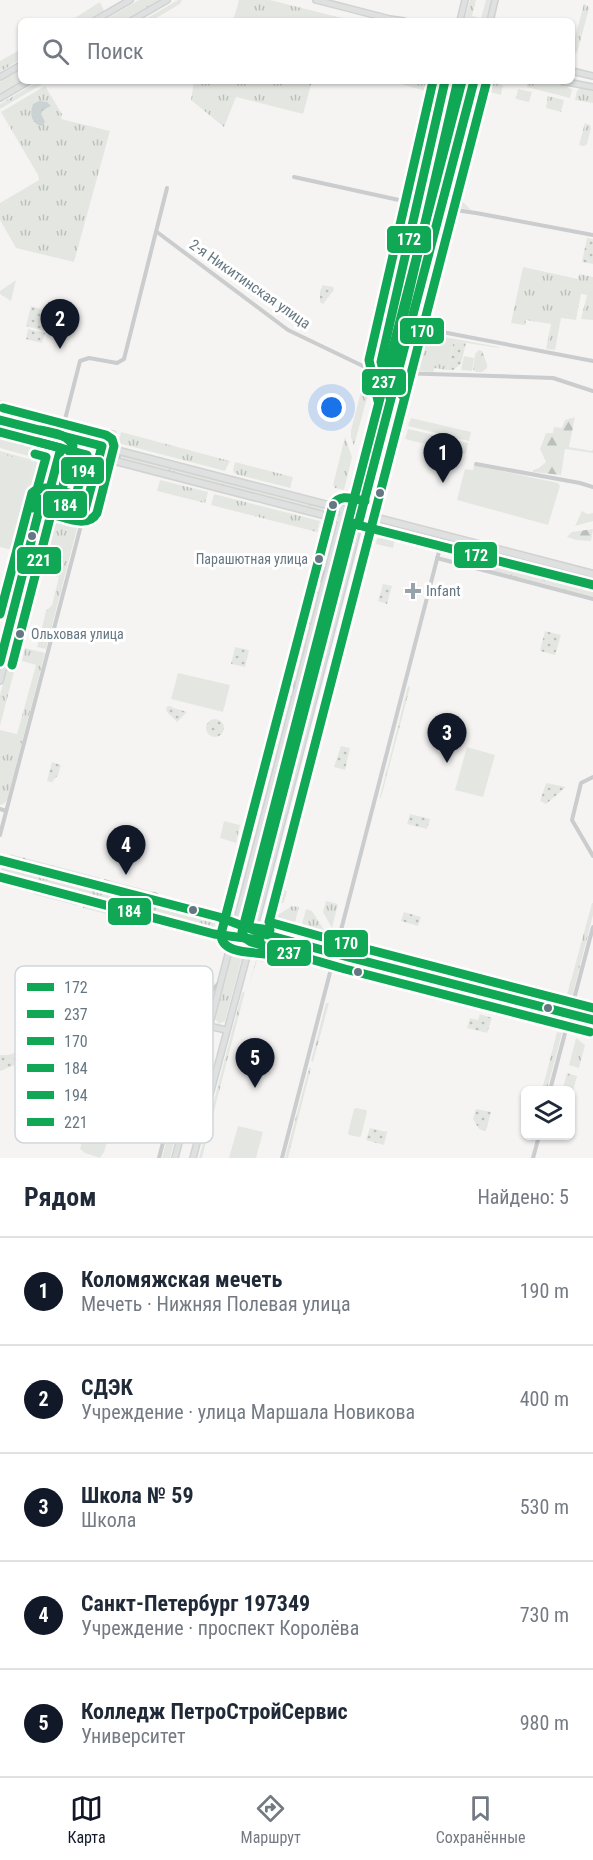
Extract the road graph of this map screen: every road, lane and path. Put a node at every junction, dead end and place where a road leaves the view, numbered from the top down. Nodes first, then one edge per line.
1 (130, 0) edge
2 (167, 0) edge
3 (316, 0) edge
4 (465, 0) edge
5 (495, 0) edge
6 (99, 18) edge
7 (136, 18) edge
8 (384, 18) edge
9 (461, 18) edge
10 (491, 18) edge
11 (18, 67) edge
12 (575, 72) edge
13 (593, 76) edge
14 (0, 77) edge
15 (24, 84) edge
16 (444, 84) edge
17 (473, 84) edge
18 (575, 84) edge
19 (593, 87) edge
20 (0, 98) edge
21 (294, 177) dead end
22 (421, 186) junction
23 (168, 188) dead end
24 (408, 202) junction
25 (441, 208) junction
26 (157, 232) junction
27 (593, 236) edge
28 (442, 332) dead end
29 (593, 361) edge
30 (398, 373) junction
31 (593, 391) edge
32 (391, 399) junction
33 (0, 420) edge
34 (0, 431) edge
35 (61, 435) junction
36 (102, 446) junction
37 (61, 448) junction
38 (99, 458) junction
39 (476, 464) dead end
40 (593, 488) edge
41 (45, 500) junction
42 (344, 509) junction
43 (85, 510) junction
44 (362, 513) junction
45 (341, 521) junction
46 (358, 525) junction
47 (444, 535) junction
48 (441, 546) junction
49 (437, 558) junction
50 (562, 566) junction
51 (329, 568) junction
52 (593, 574) edge
53 (560, 577) junction
54 (593, 585) edge
55 (593, 599) edge
56 (308, 648) junction
57 (3, 653) edge
58 (326, 653) junction
59 (0, 662) edge
60 (0, 681) edge
61 (297, 694) junction
62 (593, 777) edge
63 (267, 807) junction
64 (0, 809) edge
65 (6, 811) junction
66 (285, 812) junction
67 (0, 835) edge
68 (593, 856) edge
69 (0, 860) edge
70 (0, 877) edge
71 (237, 923) junction
72 (593, 927) edge
73 (254, 930) junction
74 (233, 937) junction
75 (251, 940) junction
76 (334, 956) junction
77 (221, 981) junction
78 (213, 989) edge
79 (213, 1011) edge
80 (570, 1017) junction
81 (593, 1020) edge
82 (593, 1025) edge
83 (213, 1027) edge
84 (226, 1030) junction
85 (213, 1080) edge
86 (551, 1086) edge
87 (538, 1140) edge
88 (163, 1143) edge
89 (179, 1143) edge
90 (197, 1143) edge
91 (159, 1158) edge
92 (175, 1158) edge
93 (193, 1158) edge
94 (282, 1158) edge
95 (533, 1158) edge

1 - 6 main road
2 - 7 main road
3 - 8 main road
4 - 9 main road
5 - 10 main road
11 - 14 main road
12 - 13 main road
15 - 20 main road
16 - 22 main road
17 - 25 main road
18 - 19 main road
21 - 24 street
22 - 24 street
22 - 32 main road
23 - 26 street
24 - 26 street, 2-я Никитинская улица
25 - 27 street
25 - 30 main road
26 - 35 street
28 - 29 street
30 - 31 street
30 - 32 main road
32 - 44 main road
33 - 35 main road
34 - 37 main road
35 - 36 main road
35 - 37 main road
36 - 38 main road
36 - 42 main road
37 - 38 main road
37 - 41 main road
38 - 43 main road
38 - 45 main road
39 - 40 street
41 - 43 main road
41 - 57 main road
42 - 44 main road
42 - 45 main road
43 - 65 street
44 - 46 main road
44 - 47 main road
45 - 46 main road
45 - 51 main road
46 - 48 main road
46 - 58 main road
47 - 48 street
47 - 50 main road
48 - 49 street
48 - 53 main road
49 - 55 street
49 - 76 street
50 - 52 main road
50 - 53 main road
51 - 56 main road
51 - 61 street
53 - 54 main road
56 - 58 main road
56 - 61 main road
57 - 59 main road
57 - 60 main road
58 - 66 main road
61 - 63 main road
62 - 68 street
63 - 66 main road
63 - 71 main road
64 - 65 street
65 - 67 street
66 - 73 main road
69 - 71 main road
70 - 74 main road
71 - 73 main road
71 - 74 main road
72 - 80 street
73 - 75 main road
73 - 76 main road
74 - 75 main road
74 - 77 main road
75 - 76 main road
75 - 84 main road
76 - 80 main road
76 - 94 street
77 - 78 street
77 - 79 main road
80 - 81 main road
80 - 82 main road
80 - 86 street
83 - 84 main road
84 - 85 main road
87 - 95 street
88 - 91 street
89 - 92 main road
90 - 93 main road

